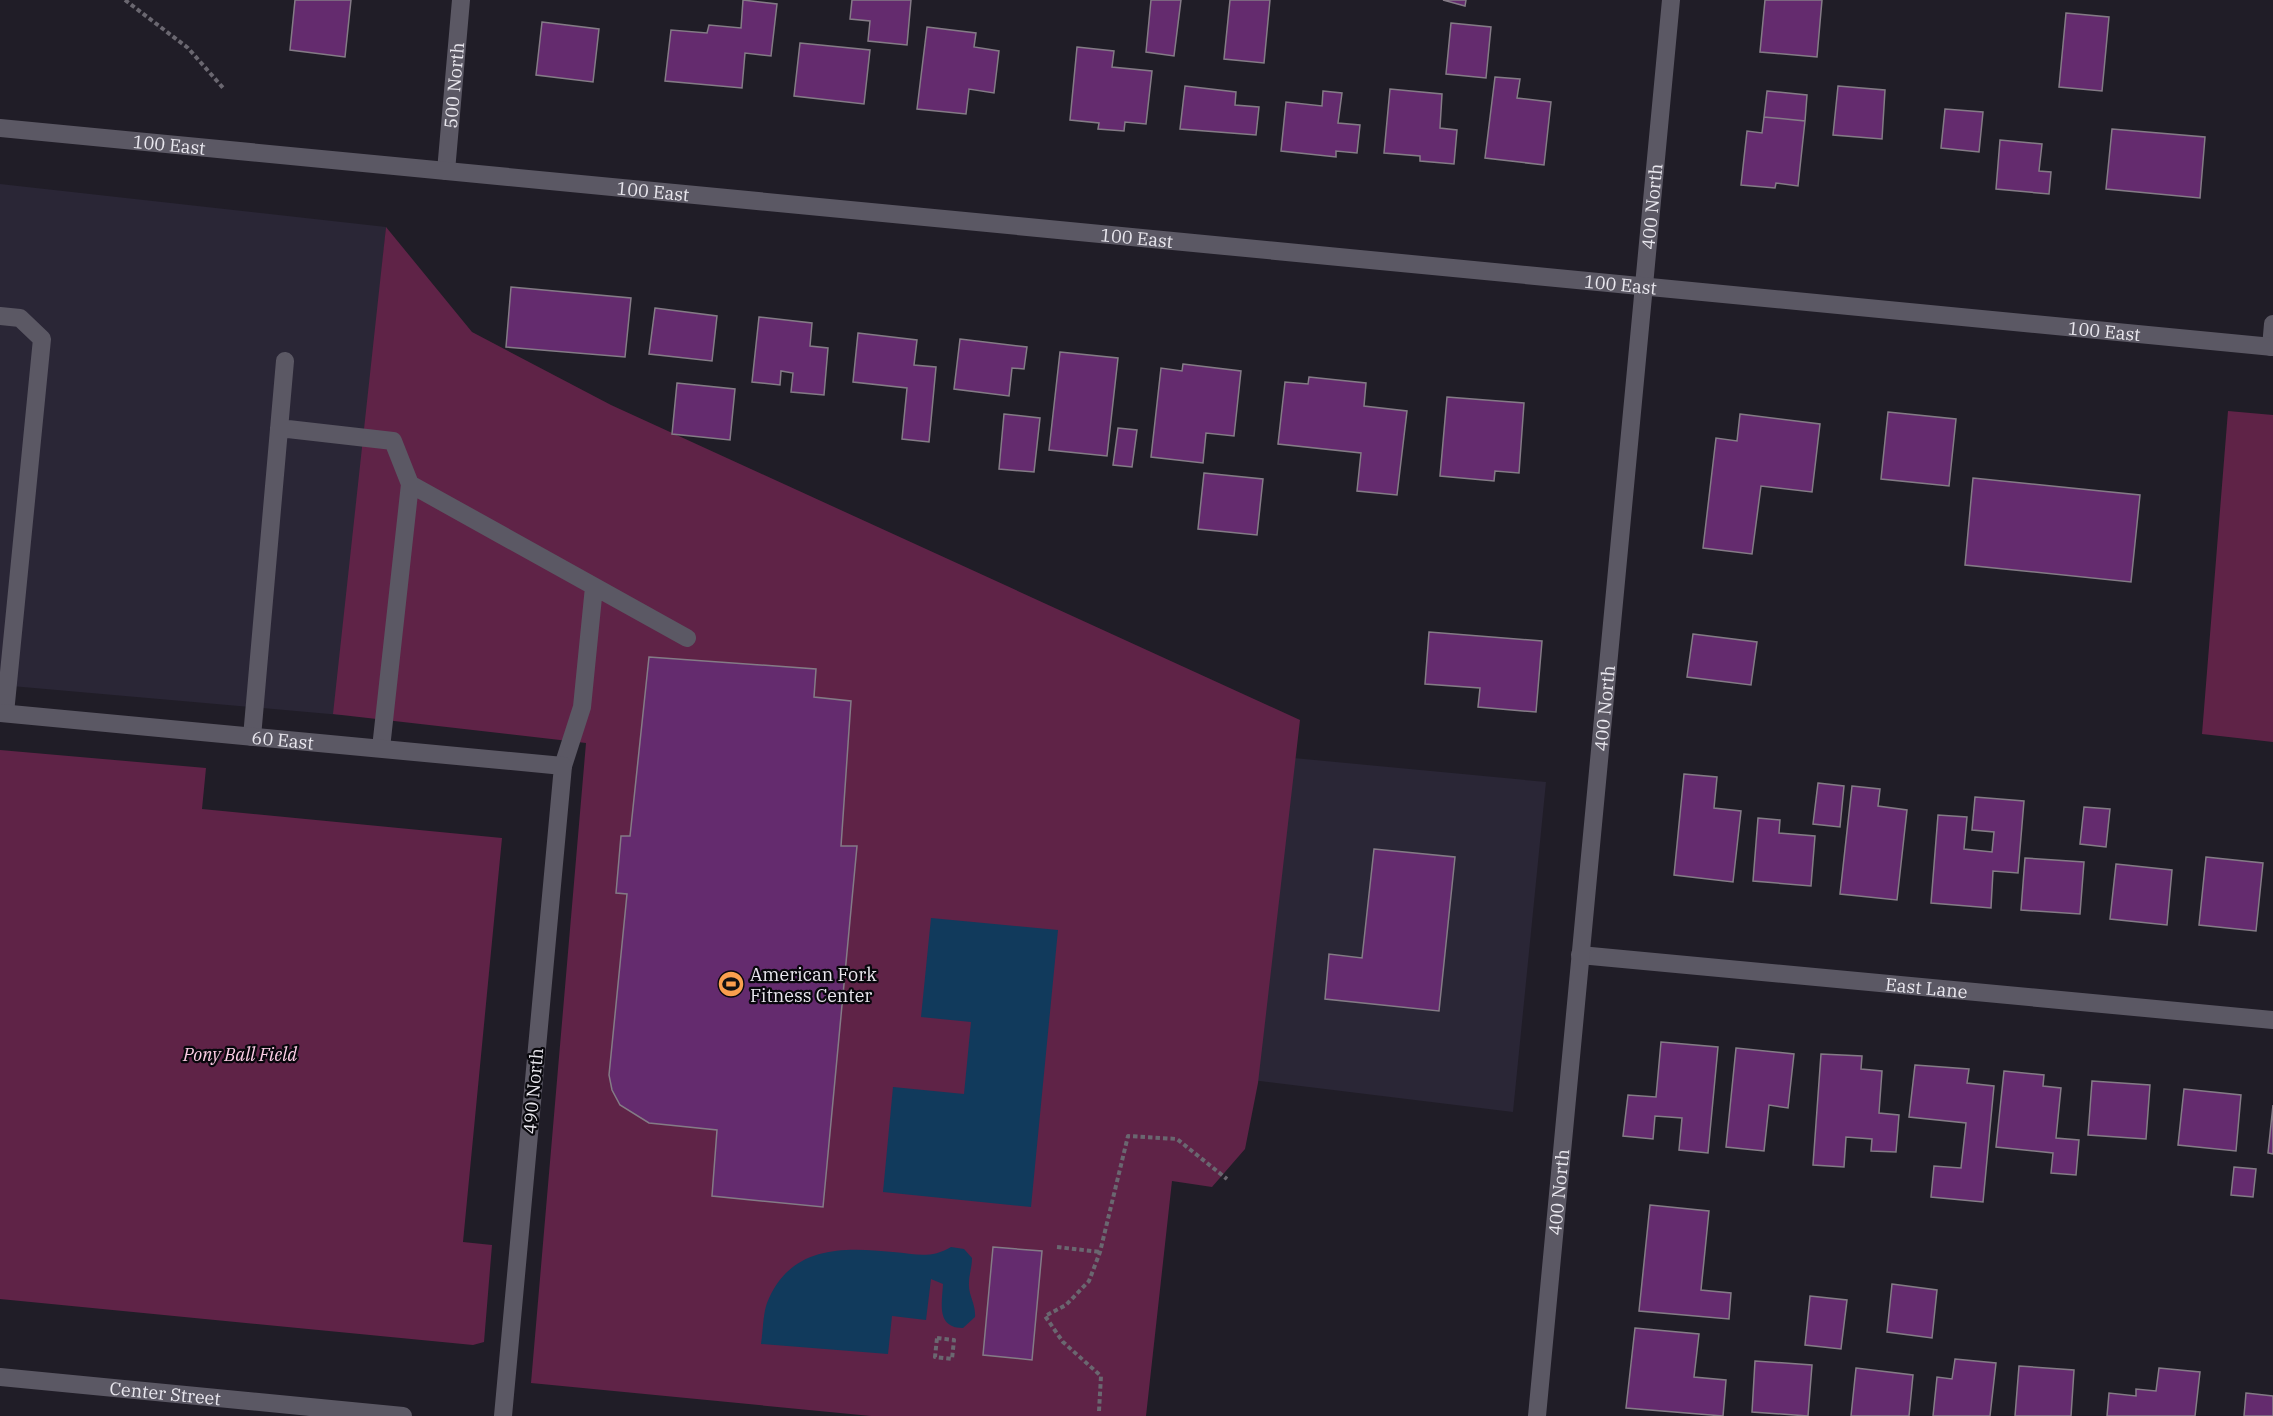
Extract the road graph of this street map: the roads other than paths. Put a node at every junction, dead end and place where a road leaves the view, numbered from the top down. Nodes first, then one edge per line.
1 (461, 0) edge
2 (1671, 0) edge
3 (0, 128) edge
4 (446, 171) junction
5 (1643, 287) junction
6 (0, 316) edge
7 (2273, 324) edge
8 (2272, 347) edge
9 (285, 361) dead end
10 (279, 428) junction
11 (410, 484) junction
12 (594, 587) junction
13 (687, 638) dead end
14 (2, 713) edge
15 (252, 736) junction
16 (381, 748) junction
17 (563, 766) junction
18 (1580, 955) junction
19 (2273, 1020) edge
20 (0, 1377) edge
21 (327, 1412) edge
22 (404, 1416) edge
23 (503, 1416) edge
24 (1537, 1416) edge

1 - 4 street, 500 North
2 - 5 street, 400 North
3 - 4 street, 100 East
4 - 5 street, 100 East
5 - 8 street, 100 East
5 - 18 street, 400 North
6 - 14 street
7 - 8 street
9 - 10 street
10 - 11 street
10 - 15 street
11 - 12 street
11 - 16 street
12 - 13 street
12 - 17 street, 490 North
14 - 15 street, 60 East
15 - 16 street, 60 East
16 - 17 street, 60 East
17 - 23 street, 490 North
18 - 19 street, East Lane
18 - 24 street, 400 North
20 - 21 street, Center Street
21 - 22 street, Center Street

